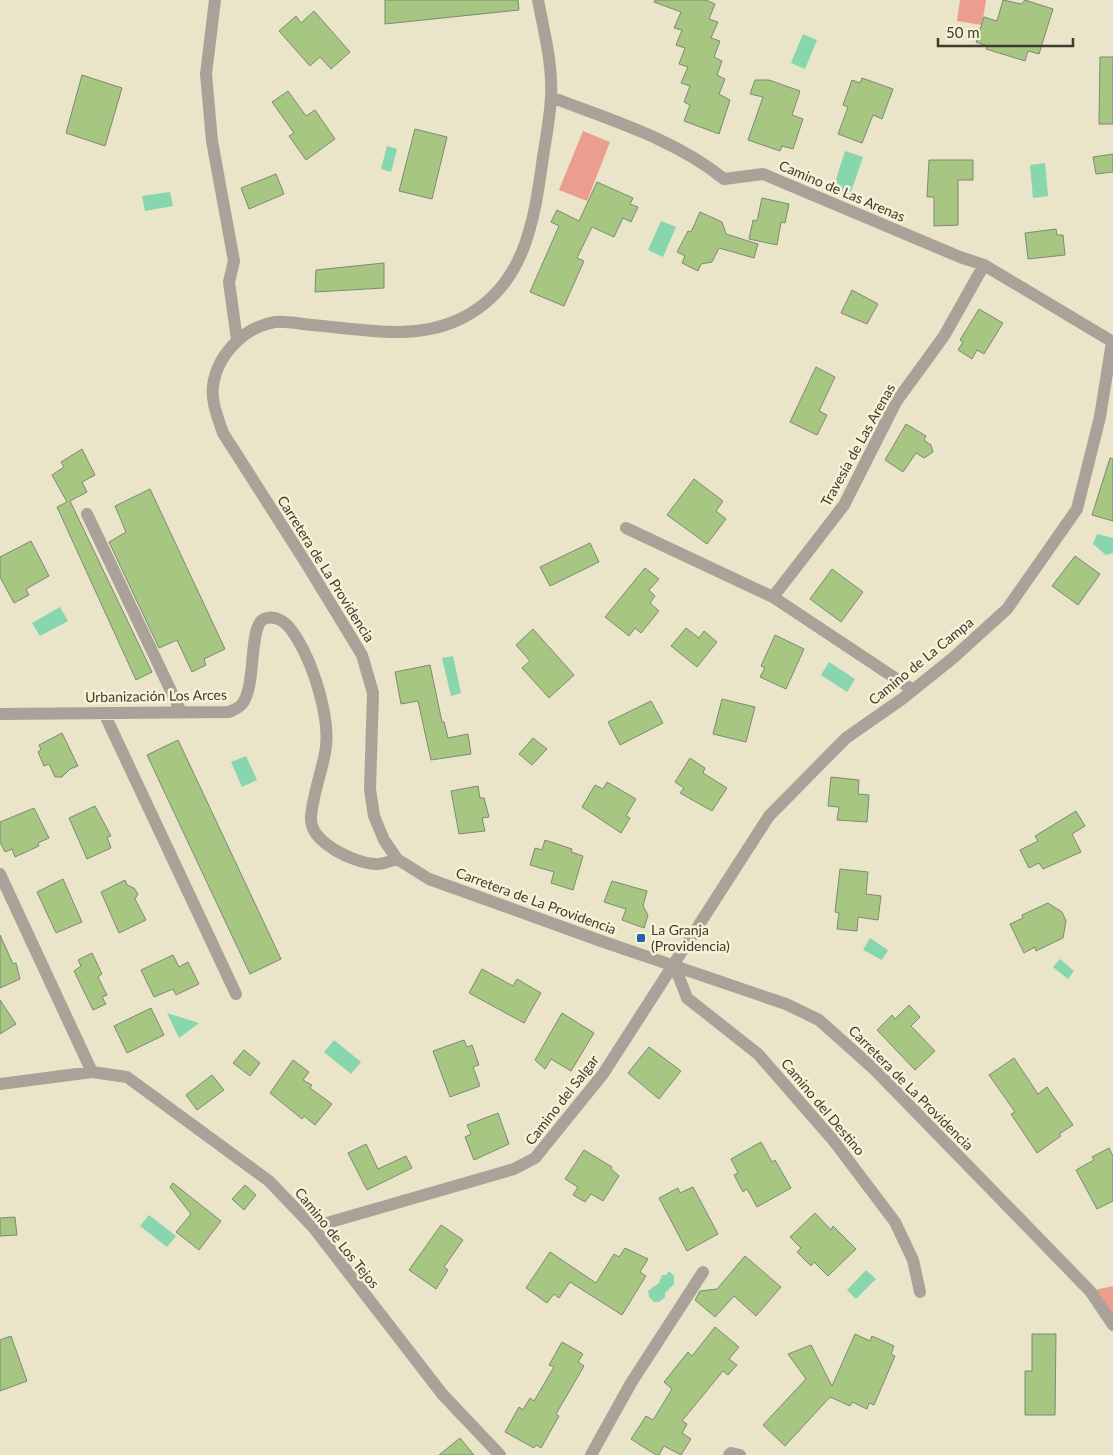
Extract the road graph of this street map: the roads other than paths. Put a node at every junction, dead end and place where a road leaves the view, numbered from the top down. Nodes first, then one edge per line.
1 (214, 0) edge
2 (538, 0) edge
3 (551, 97) junction
4 (984, 265) junction
5 (237, 340) junction
6 (1112, 342) edge
7 (87, 514) dead end
8 (626, 528) dead end
9 (773, 597) junction
10 (913, 690) junction
11 (181, 712) junction
12 (104, 713) junction
13 (0, 714) edge
14 (397, 859) junction
15 (0, 874) edge
16 (674, 964) junction
17 (236, 994) dead end
18 (92, 1072) junction
19 (0, 1084) edge
20 (313, 1227) junction
21 (703, 1272) dead end
22 (920, 1292) dead end
23 (1113, 1325) edge
24 (500, 1455) edge
25 (591, 1455) edge
26 (729, 1455) edge
27 (740, 1455) edge

1 - 5 street
2 - 3 street, Carretera de La Providencia
3 - 4 street, Camino de Las Arenas
3 - 5 street, Carretera de La Providencia
4 - 6 street, Camino de Las Arenas
4 - 9 street, Travesía de Las Arenas
5 - 14 street, Carretera de La Providencia
6 - 10 street, Camino de La Campa
7 - 11 street
8 - 9 street
9 - 10 street
10 - 16 street, Camino de La Campa
11 - 12 street, Urbanización Los Arces
11 - 14 street, Urbanización Los Arces
12 - 13 street, Urbanización Los Arces
12 - 17 street
14 - 16 street, Carretera de La Providencia
15 - 18 street
16 - 20 street, Camino del Salgar
16 - 22 street, Camino del Destino
16 - 23 street, Carretera de La Providencia
18 - 19 street, Camino de Los Tejos
18 - 20 street, Camino de Los Tejos
20 - 24 street, Camino de Los Tejos
21 - 25 street
26 - 27 street

